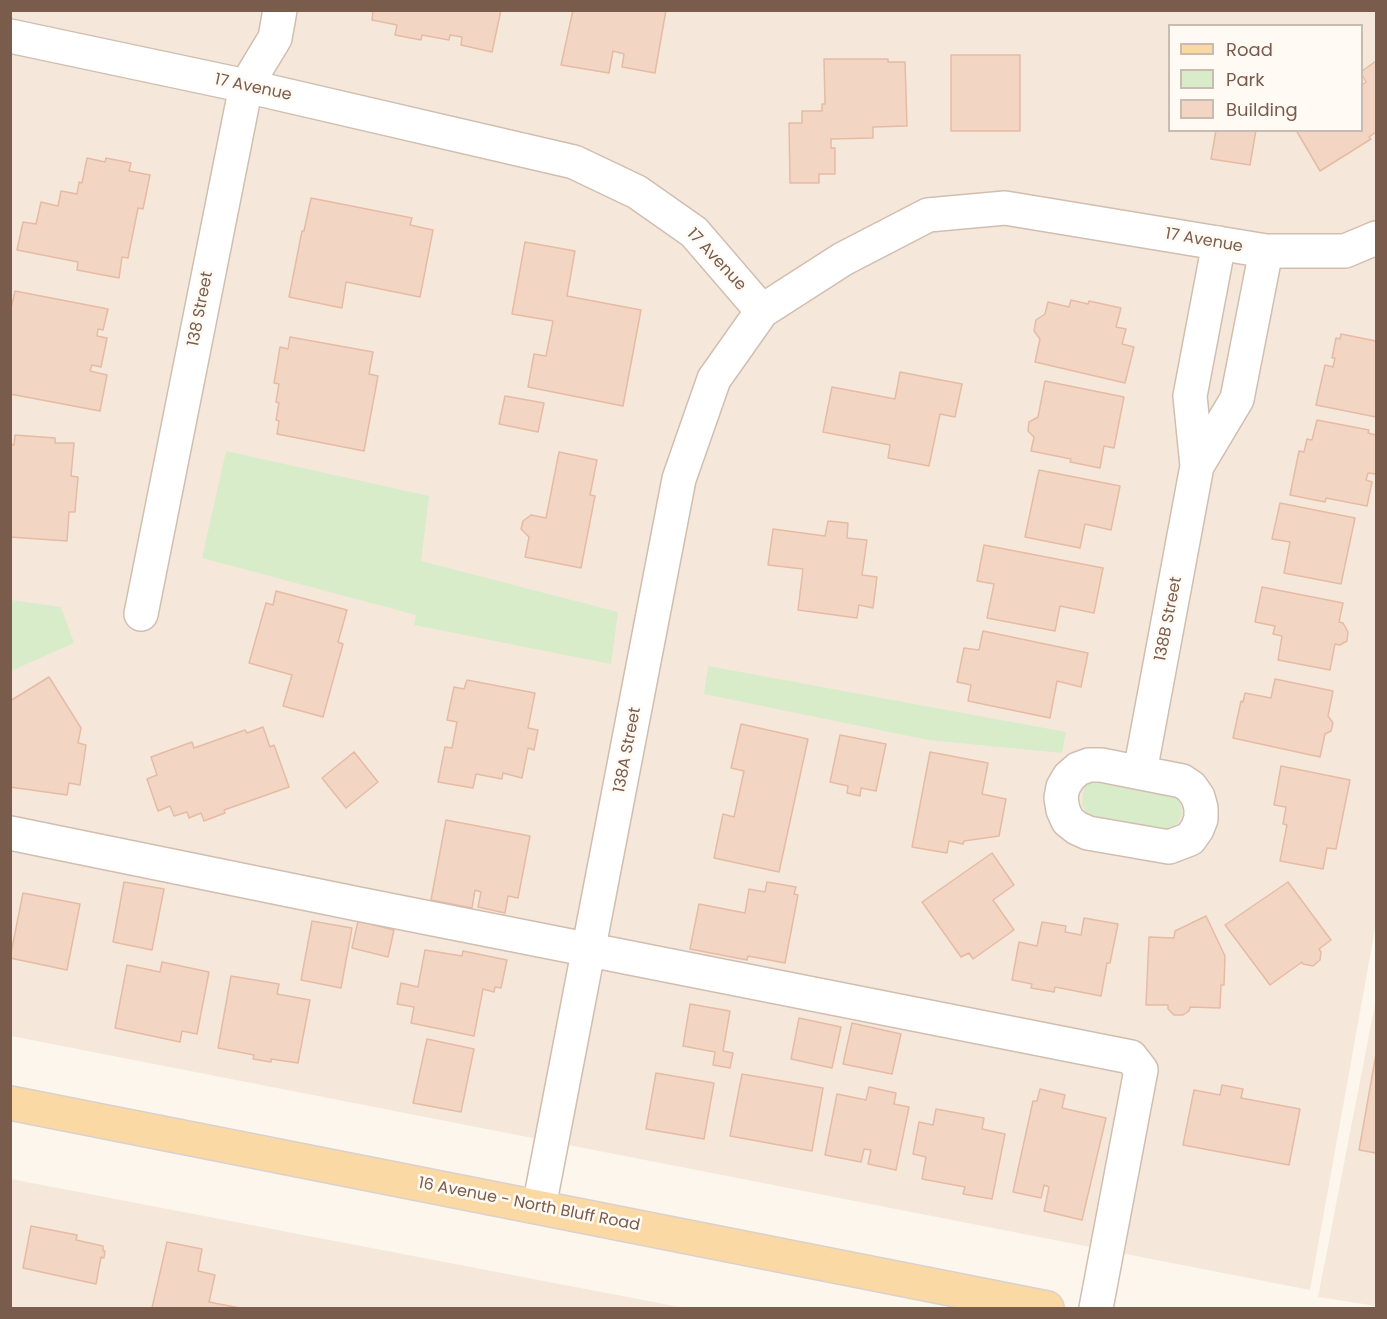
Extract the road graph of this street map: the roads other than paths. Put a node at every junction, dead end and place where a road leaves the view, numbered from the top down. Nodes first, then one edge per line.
1 (280, 10) edge
2 (10, 36) edge
3 (246, 86) junction
4 (1377, 238) edge
5 (1219, 243) junction
6 (1266, 251) junction
7 (762, 311) junction
8 (1197, 466) junction
9 (141, 614) dead end
10 (1140, 772) dead end
11 (10, 833) edge
12 (590, 951) junction
13 (10, 1103) edge
14 (539, 1207) junction
15 (1047, 1308) edge
16 (1096, 1308) edge

1 - 3 street, 138 Street
2 - 3 street, 17 Avenue
3 - 7 street, 17 Avenue
3 - 9 street, 138 Street
4 - 6 street, 17 Avenue
5 - 6 street, 17 Avenue
5 - 7 street, 17 Avenue
5 - 8 street, 138B Street
6 - 8 street, 138B Street
7 - 12 street, 138A Street
8 - 10 street, 138B Street
11 - 12 street
12 - 14 street, 138A Street
12 - 16 street
13 - 14 main road, 16 Avenue - North Bluff Road
14 - 15 main road, 16 Avenue - North Bluff Road

